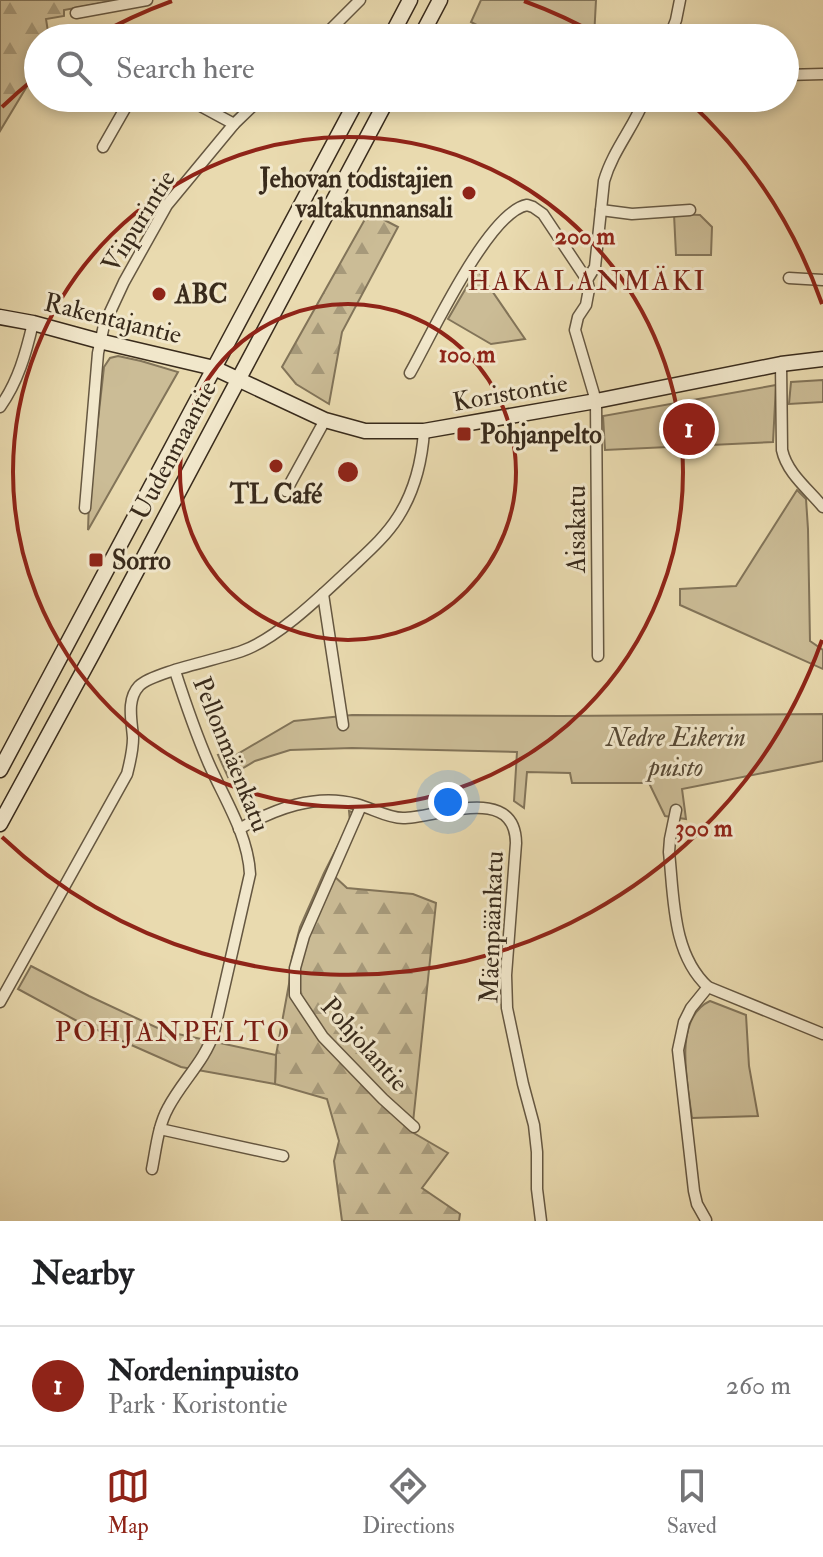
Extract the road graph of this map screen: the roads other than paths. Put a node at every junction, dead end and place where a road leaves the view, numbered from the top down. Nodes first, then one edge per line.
1 (147, 0) edge
2 (410, 0) edge
3 (440, 0) edge
4 (680, 0) edge
5 (354, 2) edge
6 (76, 13) dead end
7 (334, 24) edge
8 (397, 24) edge
9 (427, 24) edge
10 (674, 24) edge
11 (823, 74) edge
12 (799, 75) edge
13 (123, 112) edge
14 (212, 112) edge
15 (246, 112) edge
16 (351, 112) edge
17 (380, 112) edge
18 (639, 112) edge
19 (234, 124) junction
20 (103, 147) dead end
21 (601, 210) junction
22 (690, 210) dead end
23 (789, 278) dead end
24 (587, 280) junction
25 (823, 280) edge
26 (0, 317) edge
27 (33, 323) junction
28 (99, 341) junction
29 (823, 359) edge
30 (781, 364) junction
31 (214, 368) junction
32 (410, 373) dead end
33 (238, 378) junction
34 (596, 401) junction
35 (0, 407) edge
36 (325, 420) junction
37 (424, 431) junction
38 (286, 491) dead end
39 (823, 507) edge
40 (85, 508) dead end
41 (323, 594) junction
42 (598, 656) dead end
43 (175, 671) junction
44 (343, 725) dead end
45 (0, 770) edge
46 (361, 806) junction
47 (676, 810) dead end
48 (0, 824) edge
49 (239, 829) junction
50 (708, 987) junction
51 (0, 1002) edge
52 (823, 1034) edge
53 (414, 1127) dead end
54 (160, 1129) junction
55 (283, 1156) dead end
56 (152, 1169) dead end
57 (706, 1220) edge
58 (541, 1221) edge

1 - 6 street
2 - 8 main road
3 - 9 main road
4 - 10 street
5 - 7 street
11 - 12 street
13 - 20 street
14 - 19 street
15 - 19 street, Viipurintie
16 - 31 main road, Uudenmaantie
17 - 33 main road, Uudenmaantie
18 - 21 street, Aisakatu
19 - 28 street, Viipurintie
21 - 22 street
21 - 24 street, Aisakatu
23 - 25 street
24 - 32 street
24 - 34 street, Aisakatu
26 - 27 main road, Rakentajantie
27 - 28 main road, Rakentajantie
27 - 35 street
28 - 31 main road, Rakentajantie
28 - 40 street, Viipurintie
29 - 30 main road, Koristontie
30 - 34 main road, Koristontie
30 - 39 street
31 - 33 main road, Koristontie
31 - 45 main road, Uudenmaantie
33 - 36 main road, Koristontie
33 - 48 main road, Uudenmaantie
34 - 37 main road, Koristontie
34 - 42 street, Aisakatu
36 - 37 main road, Koristontie
36 - 38 street
37 - 41 street
41 - 43 street
41 - 44 street
43 - 49 street, Pellonmäenkatu
43 - 51 street
46 - 49 street, Mäenpäänkatu
46 - 53 street, Pohjolantie
46 - 58 street, Mäenpäänkatu
47 - 50 street
49 - 54 street, Pellonmäenkatu
50 - 52 street
50 - 57 street
54 - 55 street
54 - 56 street, Pellonmäenkatu

